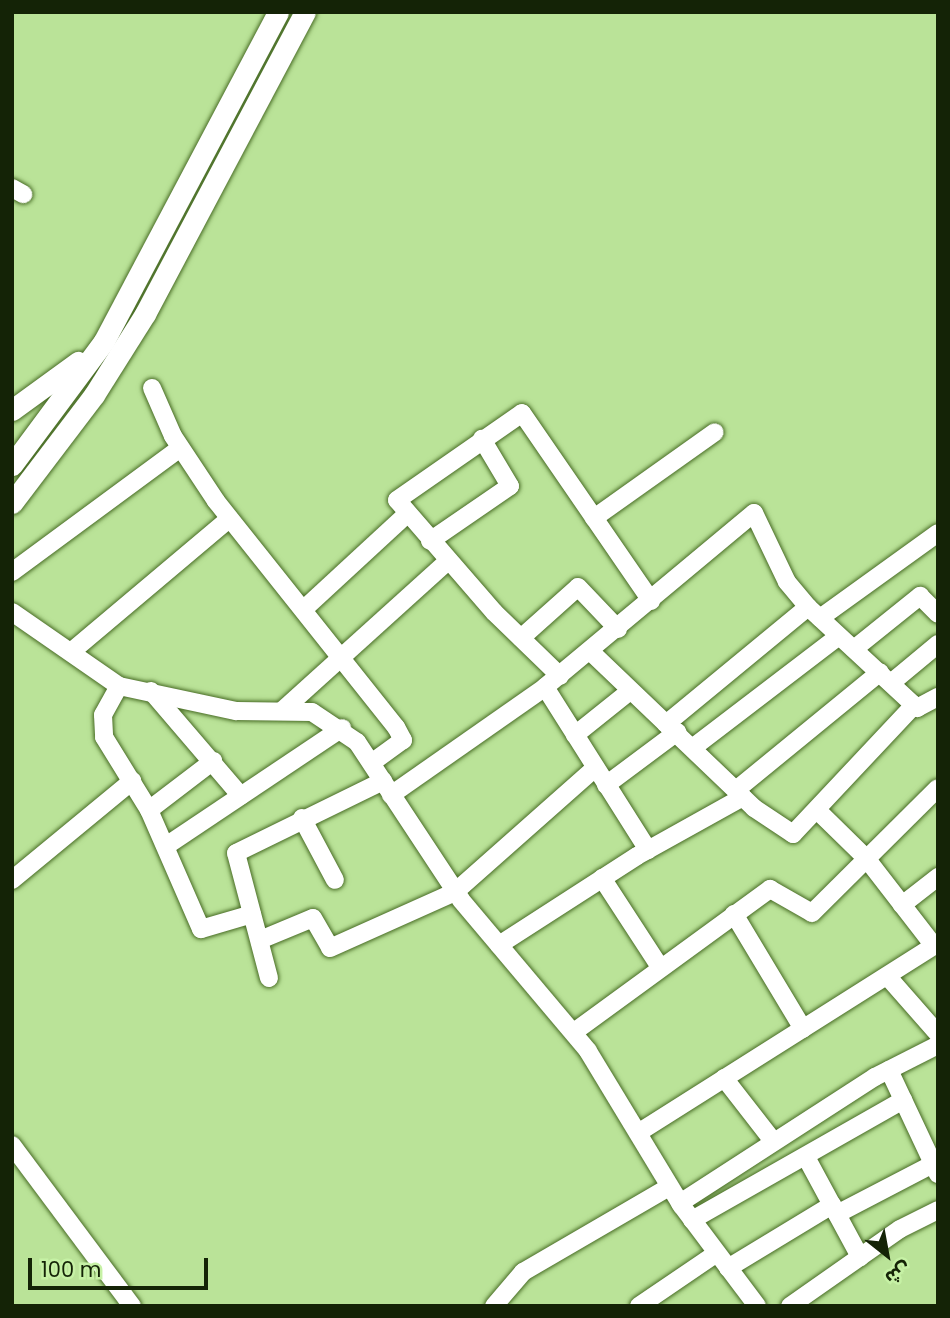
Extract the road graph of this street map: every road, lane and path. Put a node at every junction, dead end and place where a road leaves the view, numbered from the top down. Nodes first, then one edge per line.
1 (278, 12) edge
2 (306, 12) edge
3 (104, 341) junction
4 (152, 388) dead end
5 (12, 410) edge
6 (715, 432) dead end
7 (482, 439) junction
8 (180, 449) junction
9 (12, 465) edge
10 (12, 503) edge
11 (407, 515) junction
12 (594, 518) junction
13 (229, 519) junction
14 (938, 533) edge
15 (430, 541) junction
16 (448, 561) junction
17 (12, 572) edge
18 (651, 601) junction
19 (304, 609) junction
20 (12, 612) edge
21 (814, 612) junction
22 (938, 614) edge
23 (618, 629) junction
24 (839, 636) junction
25 (521, 639) junction
26 (938, 644) edge
27 (854, 649) junction
28 (71, 652) junction
29 (591, 652) junction
30 (344, 656) junction
31 (560, 676) junction
32 (886, 677) junction
33 (119, 686) junction
34 (545, 687) junction
35 (152, 691) junction
36 (630, 691) junction
37 (938, 697) edge
38 (914, 705) junction
39 (283, 710) junction
40 (342, 728) junction
41 (671, 728) junction
42 (575, 736) junction
43 (695, 746) junction
44 (213, 761) junction
45 (373, 762) junction
46 (595, 768) junction
47 (132, 780) junction
48 (606, 785) junction
49 (387, 788) junction
50 (938, 788) edge
51 (740, 793) junction
52 (240, 796) junction
53 (149, 810) junction
54 (818, 811) junction
55 (302, 818) junction
56 (166, 846) junction
57 (648, 849) junction
58 (866, 858) junction
59 (938, 877) edge
60 (602, 878) junction
61 (12, 880) edge
62 (335, 880) dead end
63 (455, 891) junction
64 (902, 905) junction
65 (252, 914) junction
66 (734, 914) junction
67 (260, 940) junction
68 (499, 945) junction
69 (936, 945) edge
70 (660, 968) junction
71 (888, 977) junction
72 (269, 978) dead end
73 (803, 1030) junction
74 (574, 1032) junction
75 (938, 1034) edge
76 (938, 1045) edge
77 (889, 1070) junction
78 (724, 1078) junction
79 (903, 1100) junction
80 (641, 1131) junction
81 (773, 1141) junction
82 (12, 1144) edge
83 (806, 1157) junction
84 (935, 1169) edge
85 (669, 1187) junction
86 (680, 1203) junction
87 (834, 1210) junction
88 (938, 1210) edge
89 (692, 1220) junction
90 (860, 1257) junction
91 (723, 1260) junction
92 (132, 1306) edge
93 (494, 1306) edge
94 (639, 1306) edge
95 (758, 1306) edge
96 (790, 1306) edge

1 - 3 main road
2 - 10 main road
3 - 5 main road
3 - 9 main road
4 - 8 street
6 - 12 street
7 - 11 street
7 - 12 street
7 - 15 street
8 - 13 street
8 - 17 street
11 - 15 street
11 - 19 street
12 - 18 street
13 - 19 street
13 - 28 street
14 - 21 street
15 - 16 street
16 - 25 street
16 - 30 street
18 - 21 street
18 - 23 street
19 - 30 street
20 - 28 street
21 - 24 street
21 - 41 street
22 - 27 street
23 - 25 street
23 - 29 street
24 - 27 street
24 - 43 street
25 - 31 street
26 - 32 street
27 - 32 street
28 - 33 street
29 - 31 street
29 - 36 street
30 - 39 street
30 - 45 street
31 - 34 street
32 - 38 street
32 - 51 street
33 - 35 street
33 - 47 street
34 - 42 street
34 - 49 street
35 - 39 street
35 - 44 street
36 - 41 street
36 - 42 street
37 - 38 street
38 - 54 street
39 - 40 street
40 - 45 street
40 - 52 street
41 - 43 street
41 - 48 street
42 - 46 street
43 - 51 street
44 - 52 street
44 - 53 street
45 - 49 street
46 - 48 street
46 - 63 street
47 - 53 street
47 - 61 street
48 - 57 street
49 - 55 street
49 - 63 street
50 - 58 street
51 - 54 street
51 - 57 street
52 - 56 street
53 - 56 street
54 - 58 street
55 - 62 street
55 - 65 street
56 - 65 street
57 - 60 street
58 - 64 street
58 - 66 street
59 - 64 street
60 - 68 street
60 - 70 street
63 - 67 street
63 - 68 street
64 - 69 street
65 - 67 street
66 - 70 street
66 - 73 street
67 - 72 street
68 - 74 street
69 - 71 street
70 - 74 street
71 - 73 street
71 - 75 street
73 - 78 street
74 - 80 street
76 - 77 street
77 - 79 street
77 - 81 street
78 - 80 street
78 - 81 street
79 - 83 street
79 - 84 street
80 - 85 street
81 - 86 street
82 - 92 street
83 - 87 street
83 - 89 street
84 - 87 street
85 - 86 street
85 - 93 street
86 - 89 street
87 - 90 street
87 - 91 street
88 - 90 street
89 - 91 street
90 - 96 street
91 - 94 street
91 - 95 street

